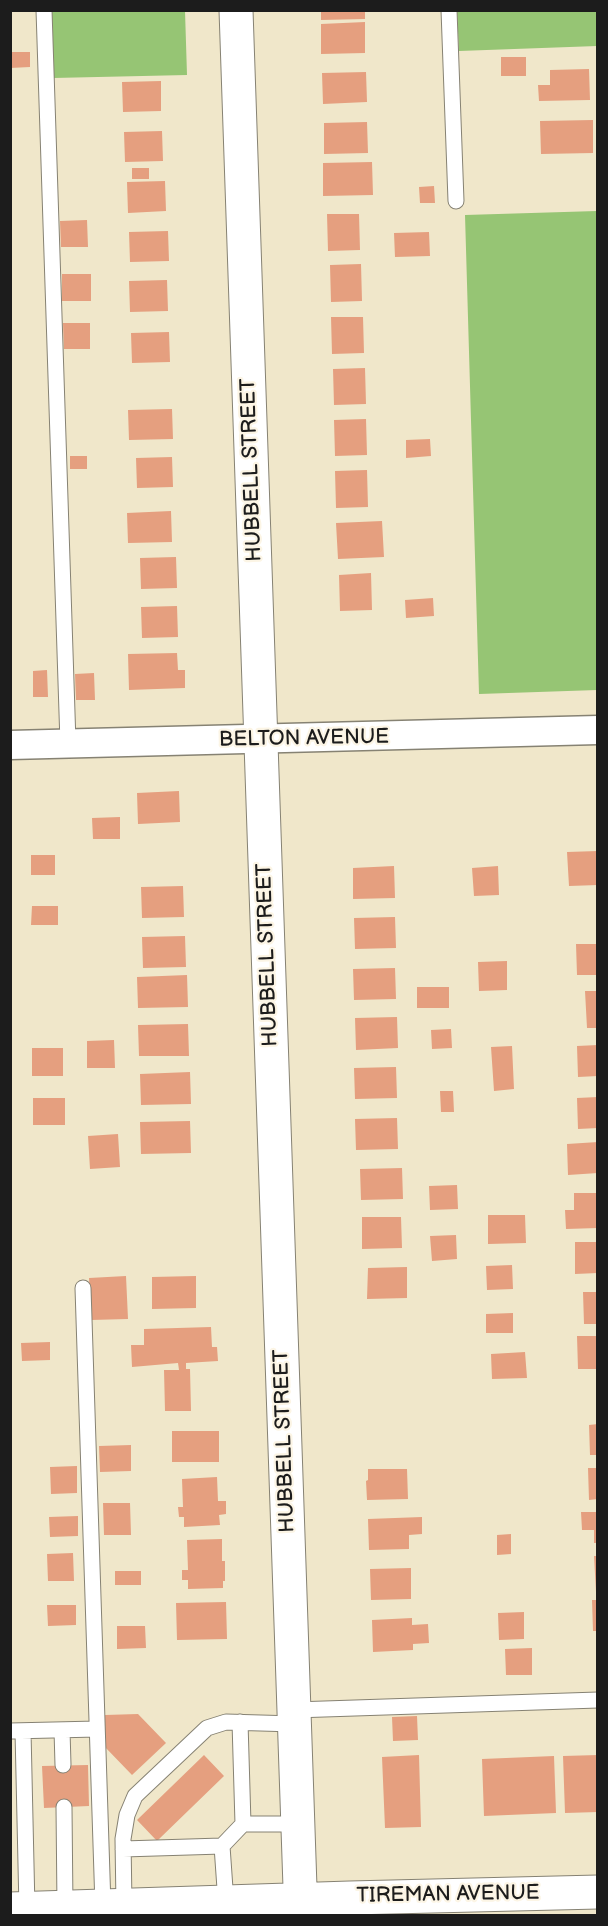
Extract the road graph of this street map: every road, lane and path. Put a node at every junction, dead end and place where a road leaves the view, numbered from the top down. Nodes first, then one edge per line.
1 (44, 10) edge
2 (237, 10) edge
3 (449, 10) edge
4 (456, 201) dead end
5 (597, 730) edge
6 (261, 740) junction
7 (68, 743) junction
8 (10, 745) edge
9 (83, 1288) dead end
10 (597, 1700) edge
11 (295, 1717) junction
12 (240, 1722) junction
13 (97, 1729) junction
14 (62, 1730) junction
15 (17, 1731) edge
16 (63, 1765) dead end
17 (64, 1807) dead end
18 (243, 1824) junction
19 (298, 1824) junction
20 (222, 1846) junction
21 (123, 1849) junction
22 (597, 1892) edge
23 (226, 1903) junction
24 (114, 1906) junction
25 (65, 1907) junction
26 (301, 1908) edge
27 (19, 1909) edge

1 - 7 lane
2 - 6 street, HUBBELL STREET
3 - 4 lane
5 - 6 street, BELTON AVENUE
6 - 7 street, BELTON AVENUE
6 - 11 street, HUBBELL STREET
7 - 8 street, BELTON AVENUE
9 - 13 lane
10 - 11 lane
11 - 12 lane
11 - 19 street, HUBBELL STREET
12 - 18 lane
12 - 21 lane
13 - 14 lane
13 - 24 lane
14 - 15 lane
14 - 16 lane
15 - 27 lane
17 - 25 lane
18 - 19 lane
18 - 20 lane
19 - 26 street, HUBBELL STREET
20 - 21 lane
20 - 23 lane
21 - 24 lane
22 - 26 street, TIREMAN AVENUE
23 - 24 street, TIREMAN AVENUE
23 - 26 street, TIREMAN AVENUE
24 - 25 street, TIREMAN AVENUE
25 - 27 street, TIREMAN AVENUE

